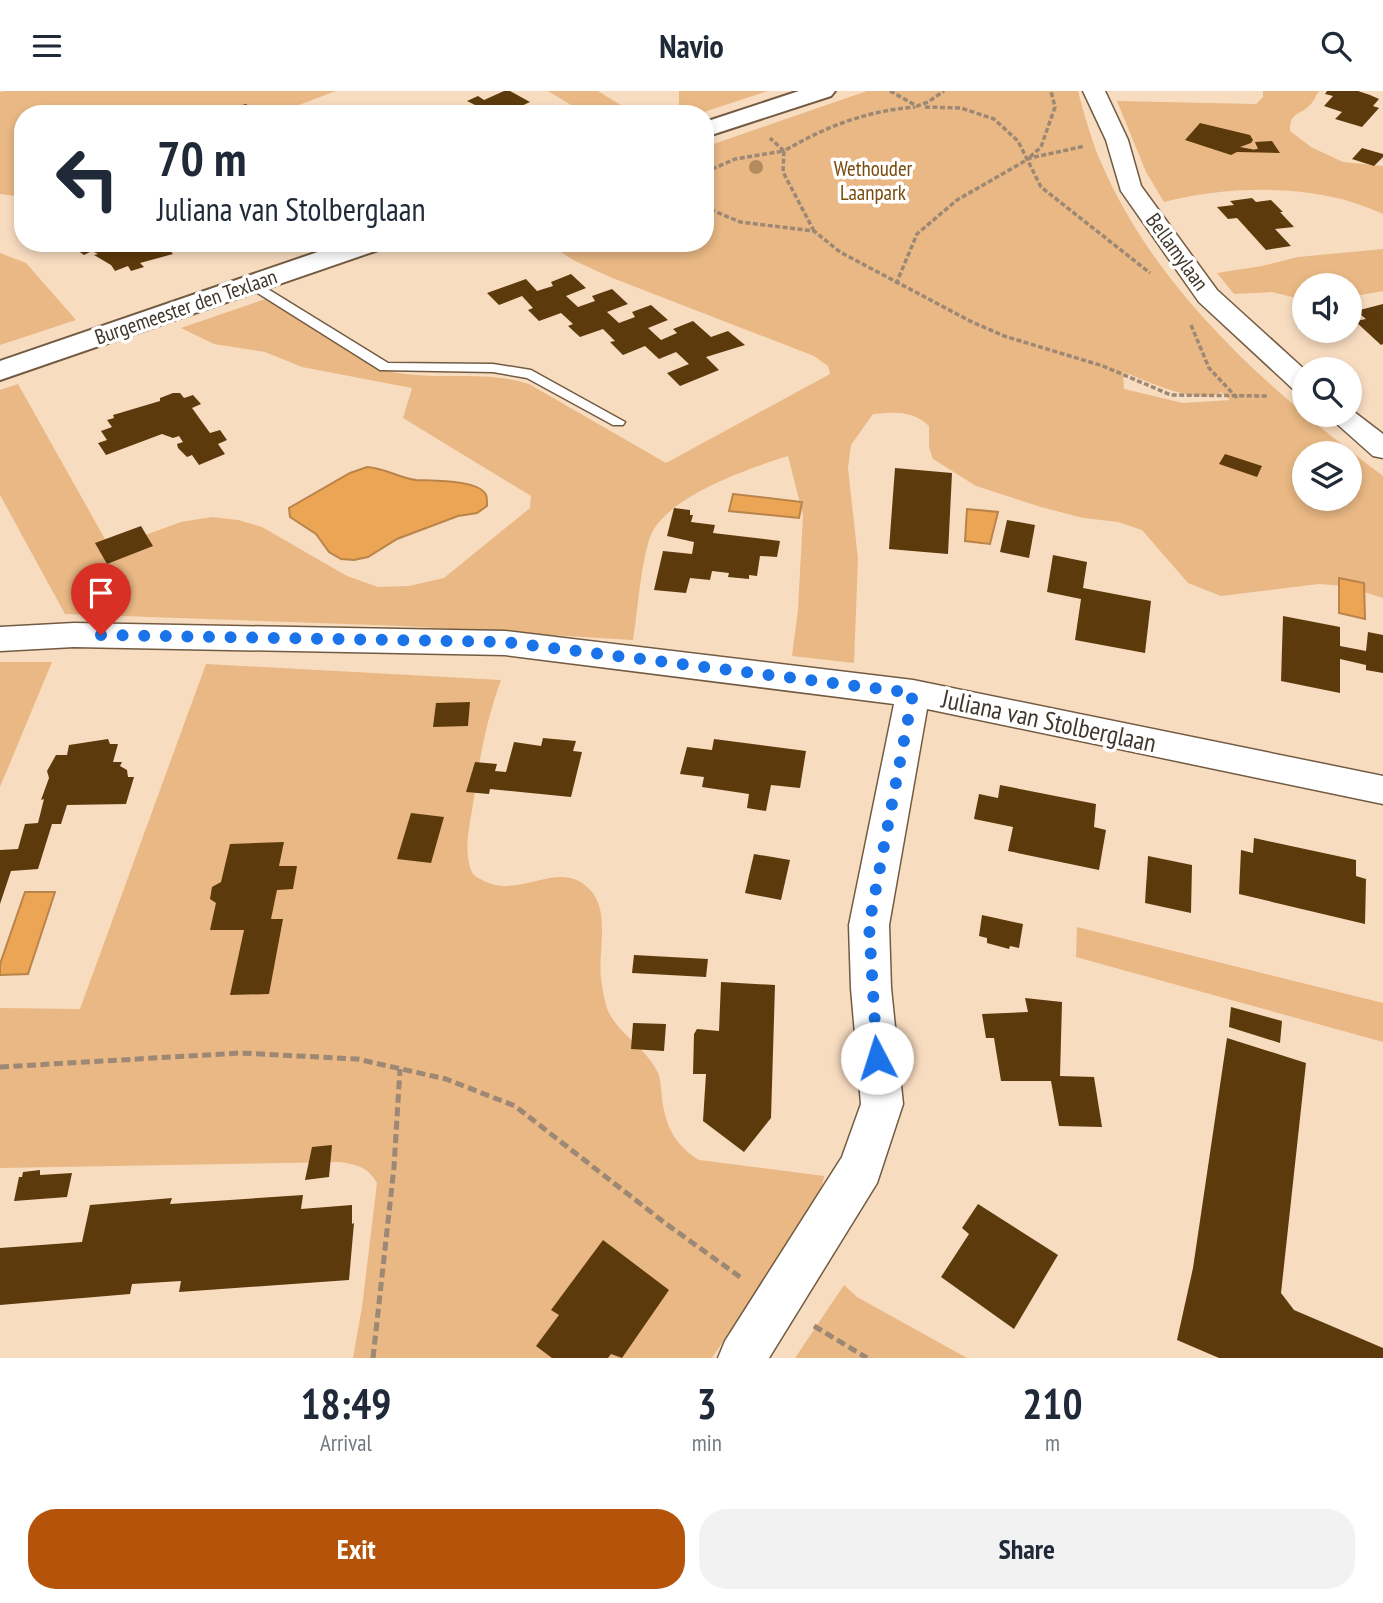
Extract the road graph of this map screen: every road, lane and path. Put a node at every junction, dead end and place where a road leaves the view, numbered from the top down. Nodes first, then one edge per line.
1 (822, 91) edge
2 (890, 91) edge
3 (944, 91) edge
4 (1051, 91) edge
5 (1094, 91) edge
6 (915, 107) junction
7 (925, 107) junction
8 (745, 117) junction
9 (714, 127) edge
10 (1117, 140) junction
11 (784, 151) junction
12 (1027, 160) junction
13 (714, 168) edge
14 (714, 211) edge
15 (814, 230) junction
16 (345, 252) edge
17 (1158, 280) dead end
18 (896, 283) junction
19 (253, 284) junction
20 (1189, 321) dead end
21 (0, 371) edge
22 (1292, 373) edge
23 (1277, 396) dead end
24 (1237, 398) junction
25 (618, 422) dead end
26 (1356, 427) edge
27 (1383, 449) edge
28 (0, 639) edge
29 (913, 693) junction
30 (1383, 790) edge
31 (0, 1067) edge
32 (400, 1069) junction
33 (778, 1305) junction
34 (373, 1358) edge
35 (742, 1358) edge
36 (867, 1358) edge

1 - 8 street
2 - 6 path
3 - 7 path
4 - 12 path
5 - 10 street, Bellamylaan
6 - 7 path
6 - 11 path
7 - 12 path
8 - 9 street
8 - 11 path
10 - 12 path
10 - 22 street, Bellamylaan
11 - 13 path
11 - 15 path
12 - 17 path
12 - 18 path
14 - 15 path
15 - 18 path
16 - 19 street, Burgemeester den Texlaan
18 - 24 path
19 - 21 street, Burgemeester den Texlaan
19 - 25 lane
20 - 24 path
23 - 24 path
26 - 27 street
28 - 29 street, Juliana van Stolberglaan
29 - 30 street, Juliana van Stolberglaan
29 - 33 street
31 - 32 path
32 - 33 path
32 - 34 path
33 - 35 street
33 - 36 path

